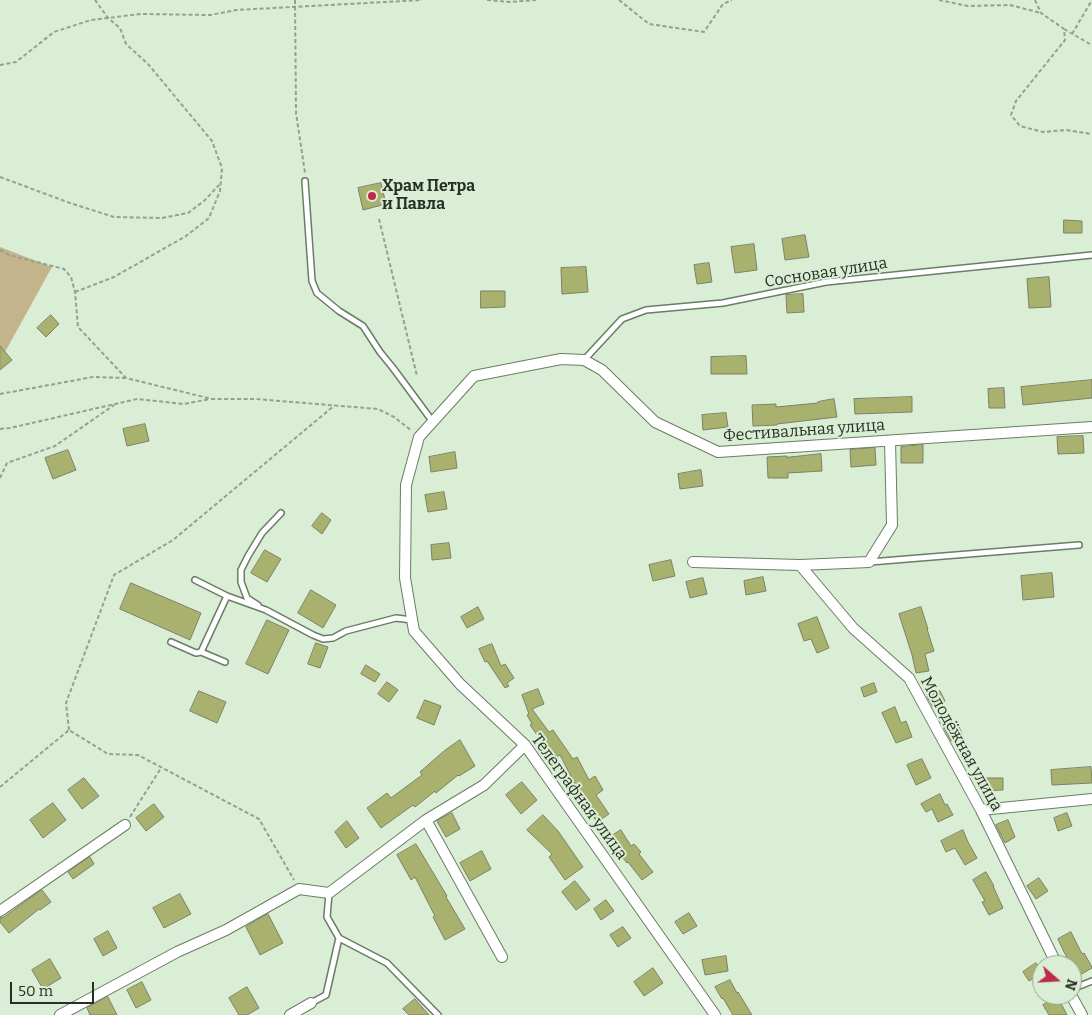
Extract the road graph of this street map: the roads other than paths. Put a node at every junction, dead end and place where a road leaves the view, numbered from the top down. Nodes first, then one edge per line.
1 (306, 181) road end
2 (1092, 255) edge
3 (584, 360) junction
4 (433, 422) junction
5 (1092, 427) edge
6 (890, 441) junction
7 (281, 513) dead end
8 (1079, 545) dead end
9 (693, 562) dead end
10 (869, 562) junction
11 (800, 565) junction
12 (195, 580) dead end
13 (227, 596) junction
14 (266, 610) junction
15 (412, 620) junction
16 (171, 642) dead end
17 (201, 652) junction
18 (225, 662) dead end
19 (526, 745) junction
20 (1092, 799) edge
21 (981, 810) junction
22 (426, 820) junction
23 (125, 825) road end
24 (329, 893) junction
25 (0, 911) edge
26 (339, 938) junction
27 (1052, 955) edge
28 (502, 957) dead end
29 (311, 1003) joint
30 (60, 1015) edge
31 (290, 1015) edge
32 (438, 1015) edge
33 (715, 1015) edge

1 - 4 lane
2 - 3 lane, Сосновая улица
3 - 4 street
3 - 6 street, Фестивальная улица
4 - 15 street, Телеграфная улица
5 - 6 street, Фестивальная улица
6 - 10 street
7 - 14 lane
8 - 10 lane
9 - 11 street
10 - 11 street
11 - 21 street, Молодёжная улица
12 - 13 lane
13 - 14 lane
13 - 17 lane
14 - 15 lane
15 - 19 street, Телеграфная улица
16 - 17 lane
17 - 18 lane
19 - 22 street
19 - 33 street, Телеграфная улица
20 - 21 street
21 - 27 street, Молодёжная улица
22 - 24 street
22 - 28 street
23 - 25 street
24 - 26 lane
24 - 30 street
26 - 29 lane
26 - 32 lane
29 - 31 street

